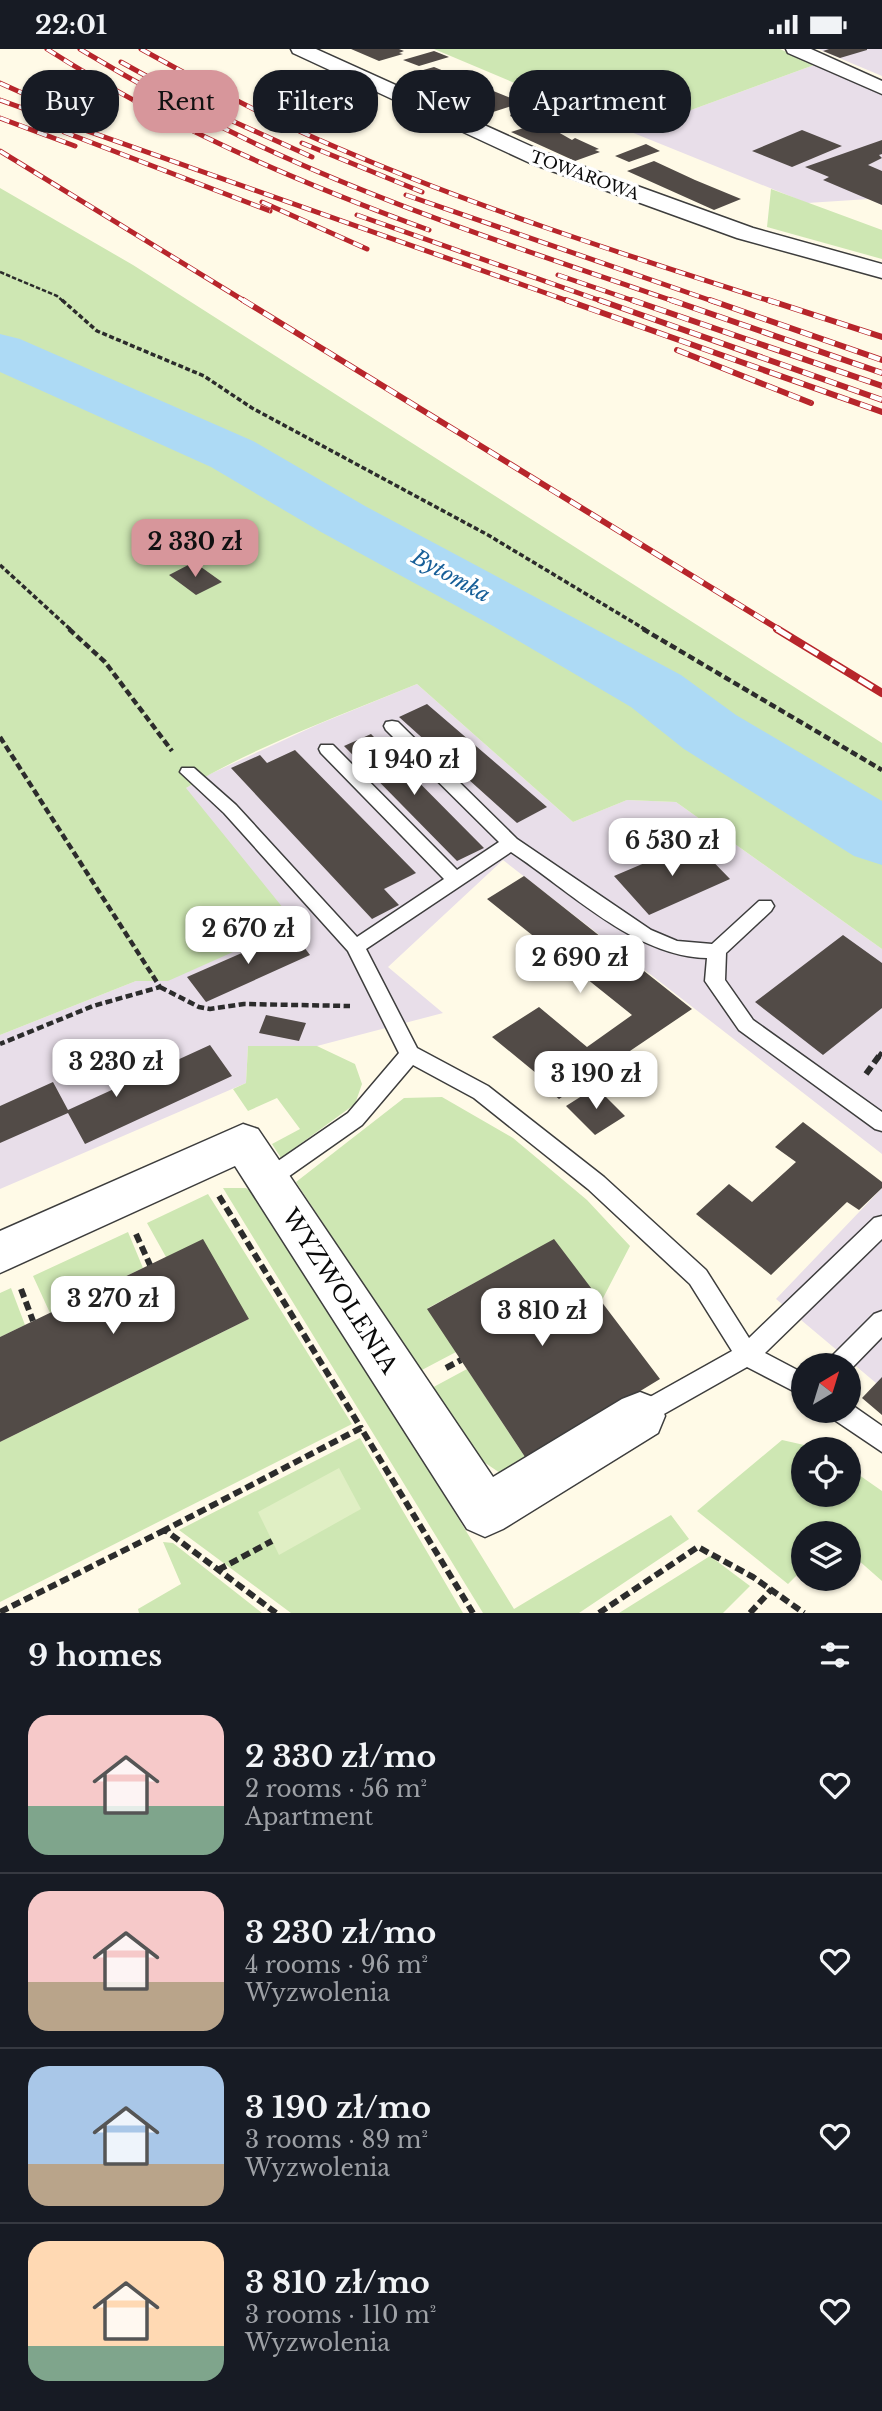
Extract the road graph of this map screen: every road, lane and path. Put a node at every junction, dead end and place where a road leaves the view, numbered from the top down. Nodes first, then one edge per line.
1 (300, 49) edge
2 (795, 49) edge
3 (882, 88) edge
4 (882, 271) edge
5 (0, 272) edge
6 (0, 565) edge
7 (392, 726) dead end
8 (0, 737) edge
9 (327, 749) dead end
10 (882, 770) edge
11 (188, 772) joint
12 (511, 842) junction
13 (456, 879) junction
14 (765, 906) dead end
15 (355, 947) junction
16 (718, 951) junction
17 (160, 987) junction
18 (386, 1007) junction
19 (0, 1044) edge
20 (410, 1054) junction
21 (882, 1123) edge
22 (198, 1162) junction
23 (267, 1180) junction
24 (882, 1225) edge
25 (0, 1253) edge
26 (882, 1321) edge
27 (851, 1353) edge
28 (747, 1355) junction
29 (791, 1379) edge
30 (640, 1416) joint
31 (858, 1423) edge
32 (361, 1428) junction
33 (882, 1440) edge
34 (165, 1530) junction
35 (272, 1541) dead end
36 (218, 1570) junction
37 (772, 1589) junction
38 (0, 1612) edge
39 (276, 1613) edge
40 (473, 1613) edge
41 (599, 1613) edge
42 (750, 1613) edge
43 (804, 1613) edge

1 - 4 street, TOWAROWA
2 - 3 street
5 - 10 path
6 - 11 path
7 - 12 lane
8 - 17 path
9 - 13 lane
11 - 15 lane
12 - 13 lane
12 - 16 lane
13 - 15 lane
14 - 16 lane
15 - 18 lane
16 - 21 lane
17 - 18 path
17 - 19 path
18 - 20 lane
20 - 23 lane
20 - 28 lane
22 - 23 street, WYZWOLENIA
22 - 25 street, WYZWOLENIA
22 - 32 path
23 - 30 street, WYZWOLENIA
24 - 28 lane
26 - 27 lane
28 - 29 lane
28 - 30 lane
31 - 33 lane
32 - 34 path
32 - 40 path
34 - 36 path
34 - 38 path
35 - 36 path
36 - 39 path
37 - 41 path
37 - 42 path
37 - 43 path

